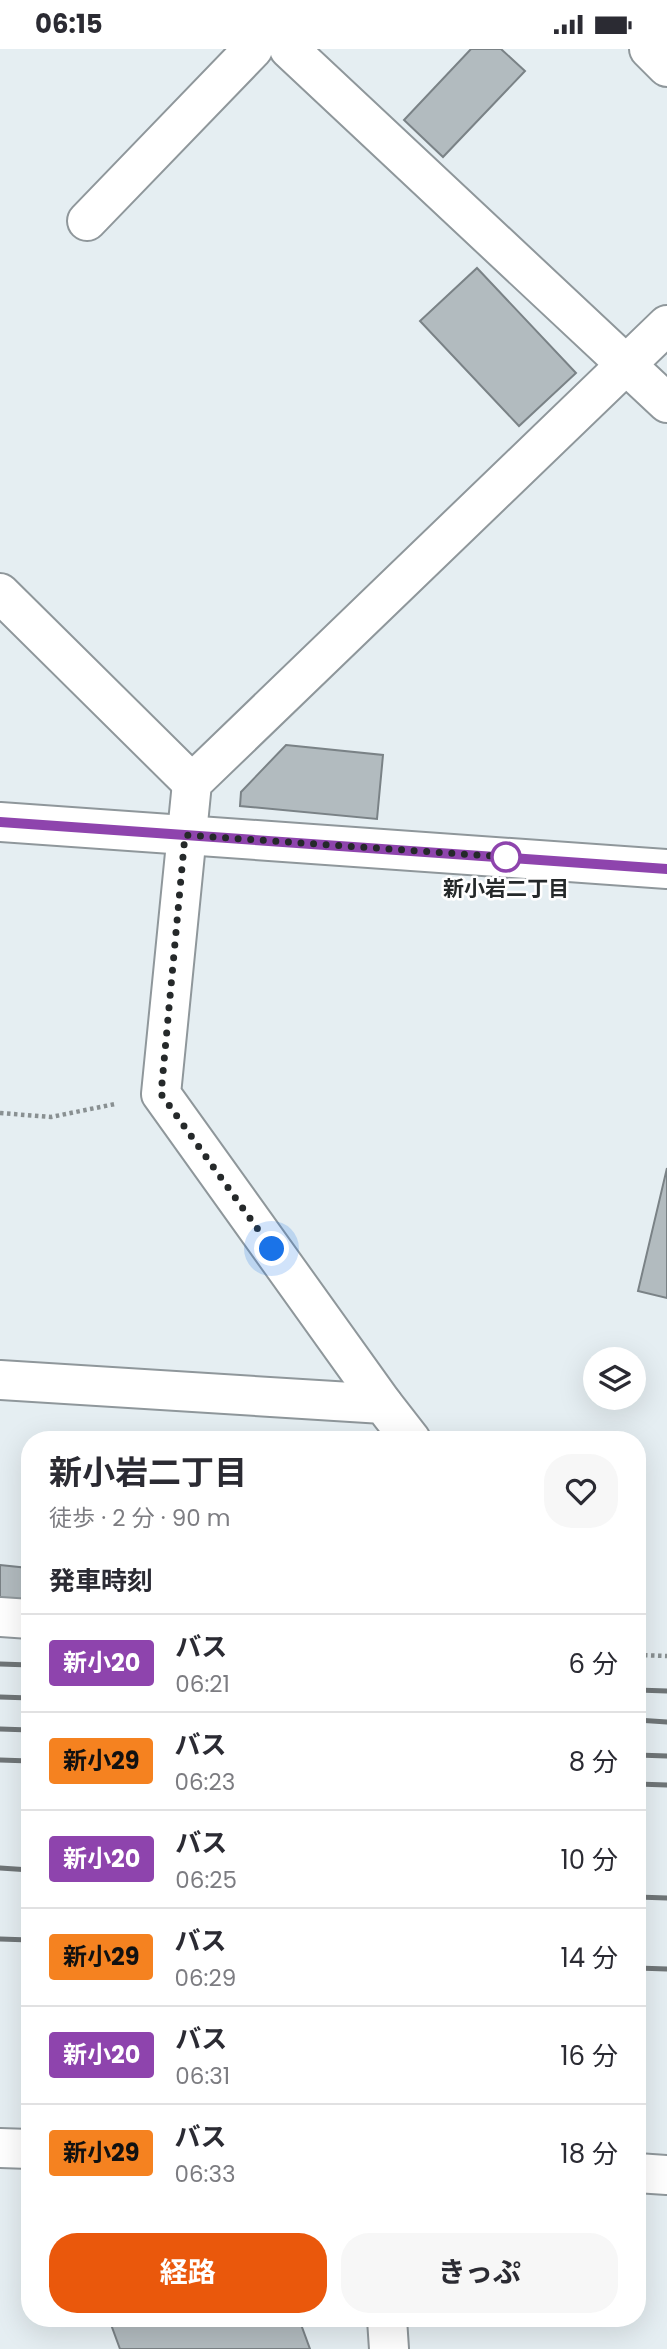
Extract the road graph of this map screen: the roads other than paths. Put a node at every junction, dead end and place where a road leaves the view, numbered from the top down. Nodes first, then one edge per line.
1 (253, 49) edge
2 (289, 49) edge
3 (649, 49) edge
4 (667, 67) edge
5 (87, 221) dead end
6 (667, 325) edge
7 (627, 364) junction
8 (667, 403) edge
9 (0, 593) edge
10 (192, 783) junction
11 (0, 822) edge
12 (185, 835) junction
13 (667, 869) edge
14 (0, 1380) edge
15 (383, 1404) junction
16 (404, 1431) edge
17 (0, 1617) edge
18 (21, 1618) edge
19 (0, 2148) edge
20 (21, 2149) edge
21 (646, 2174) edge
22 (667, 2175) edge
23 (388, 2327) edge
24 (389, 2349) edge

1 - 5 street
2 - 7 street
3 - 4 street
6 - 7 street
7 - 8 street
7 - 10 street
9 - 10 street
10 - 12 street
11 - 12 street
12 - 13 street
12 - 15 street
14 - 15 street
15 - 16 street
17 - 18 street
19 - 20 street
21 - 22 street
23 - 24 street

